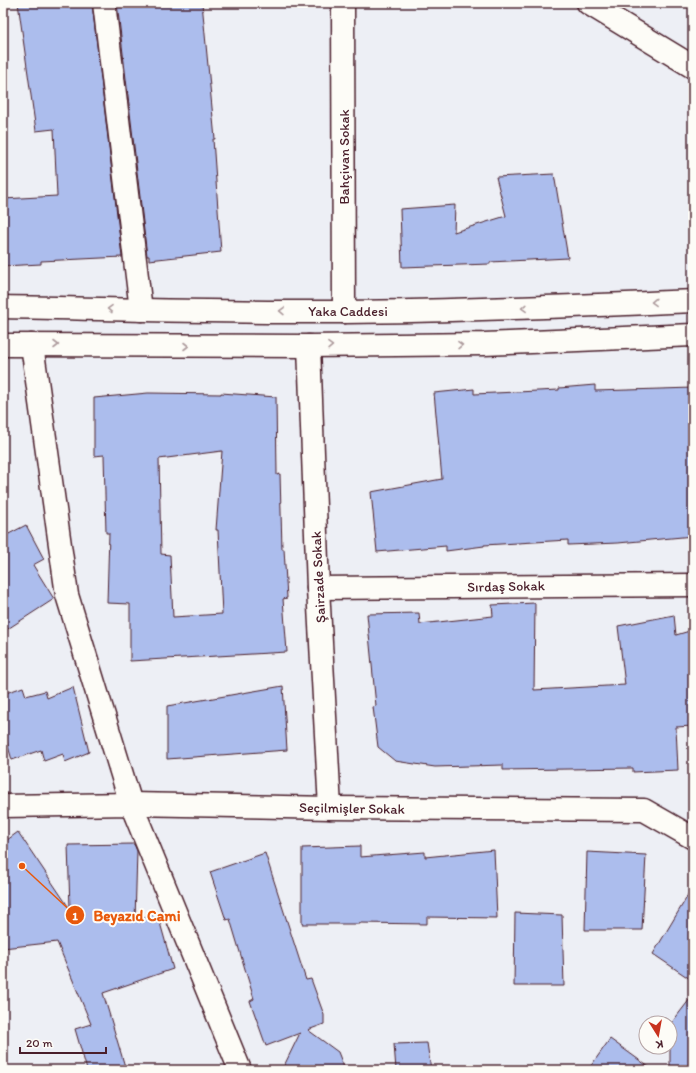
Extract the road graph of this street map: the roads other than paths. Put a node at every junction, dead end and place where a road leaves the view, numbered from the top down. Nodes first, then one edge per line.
1 (104, 3) edge
2 (343, 3) edge
3 (588, 3) edge
4 (693, 67) edge
5 (693, 300) edge
6 (3, 307) edge
7 (141, 310) junction
8 (344, 312) junction
9 (693, 335) edge
10 (3, 344) edge
11 (32, 345) junction
12 (309, 346) junction
13 (693, 585) edge
14 (318, 588) junction
15 (131, 804) junction
16 (3, 806) edge
17 (330, 808) junction
18 (693, 838) edge
19 (240, 1070) edge

1 - 7 street
2 - 8 street, Bahçivan Sokak
3 - 4 street
5 -> 8 street, Yaka Caddesi
7 -> 6 street, Yaka Caddesi
8 -> 7 street, Yaka Caddesi
12 -> 9 street
10 - 11 street
11 -> 12 street
11 - 15 street
12 - 14 street, Şairzade Sokak
13 - 14 street, Sırdaş Sokak
14 - 17 street, Şairzade Sokak
15 - 16 street, Seçilmişler Sokak
15 - 17 street, Seçilmişler Sokak
15 - 19 street
17 - 18 street, Seçilmişler Sokak

